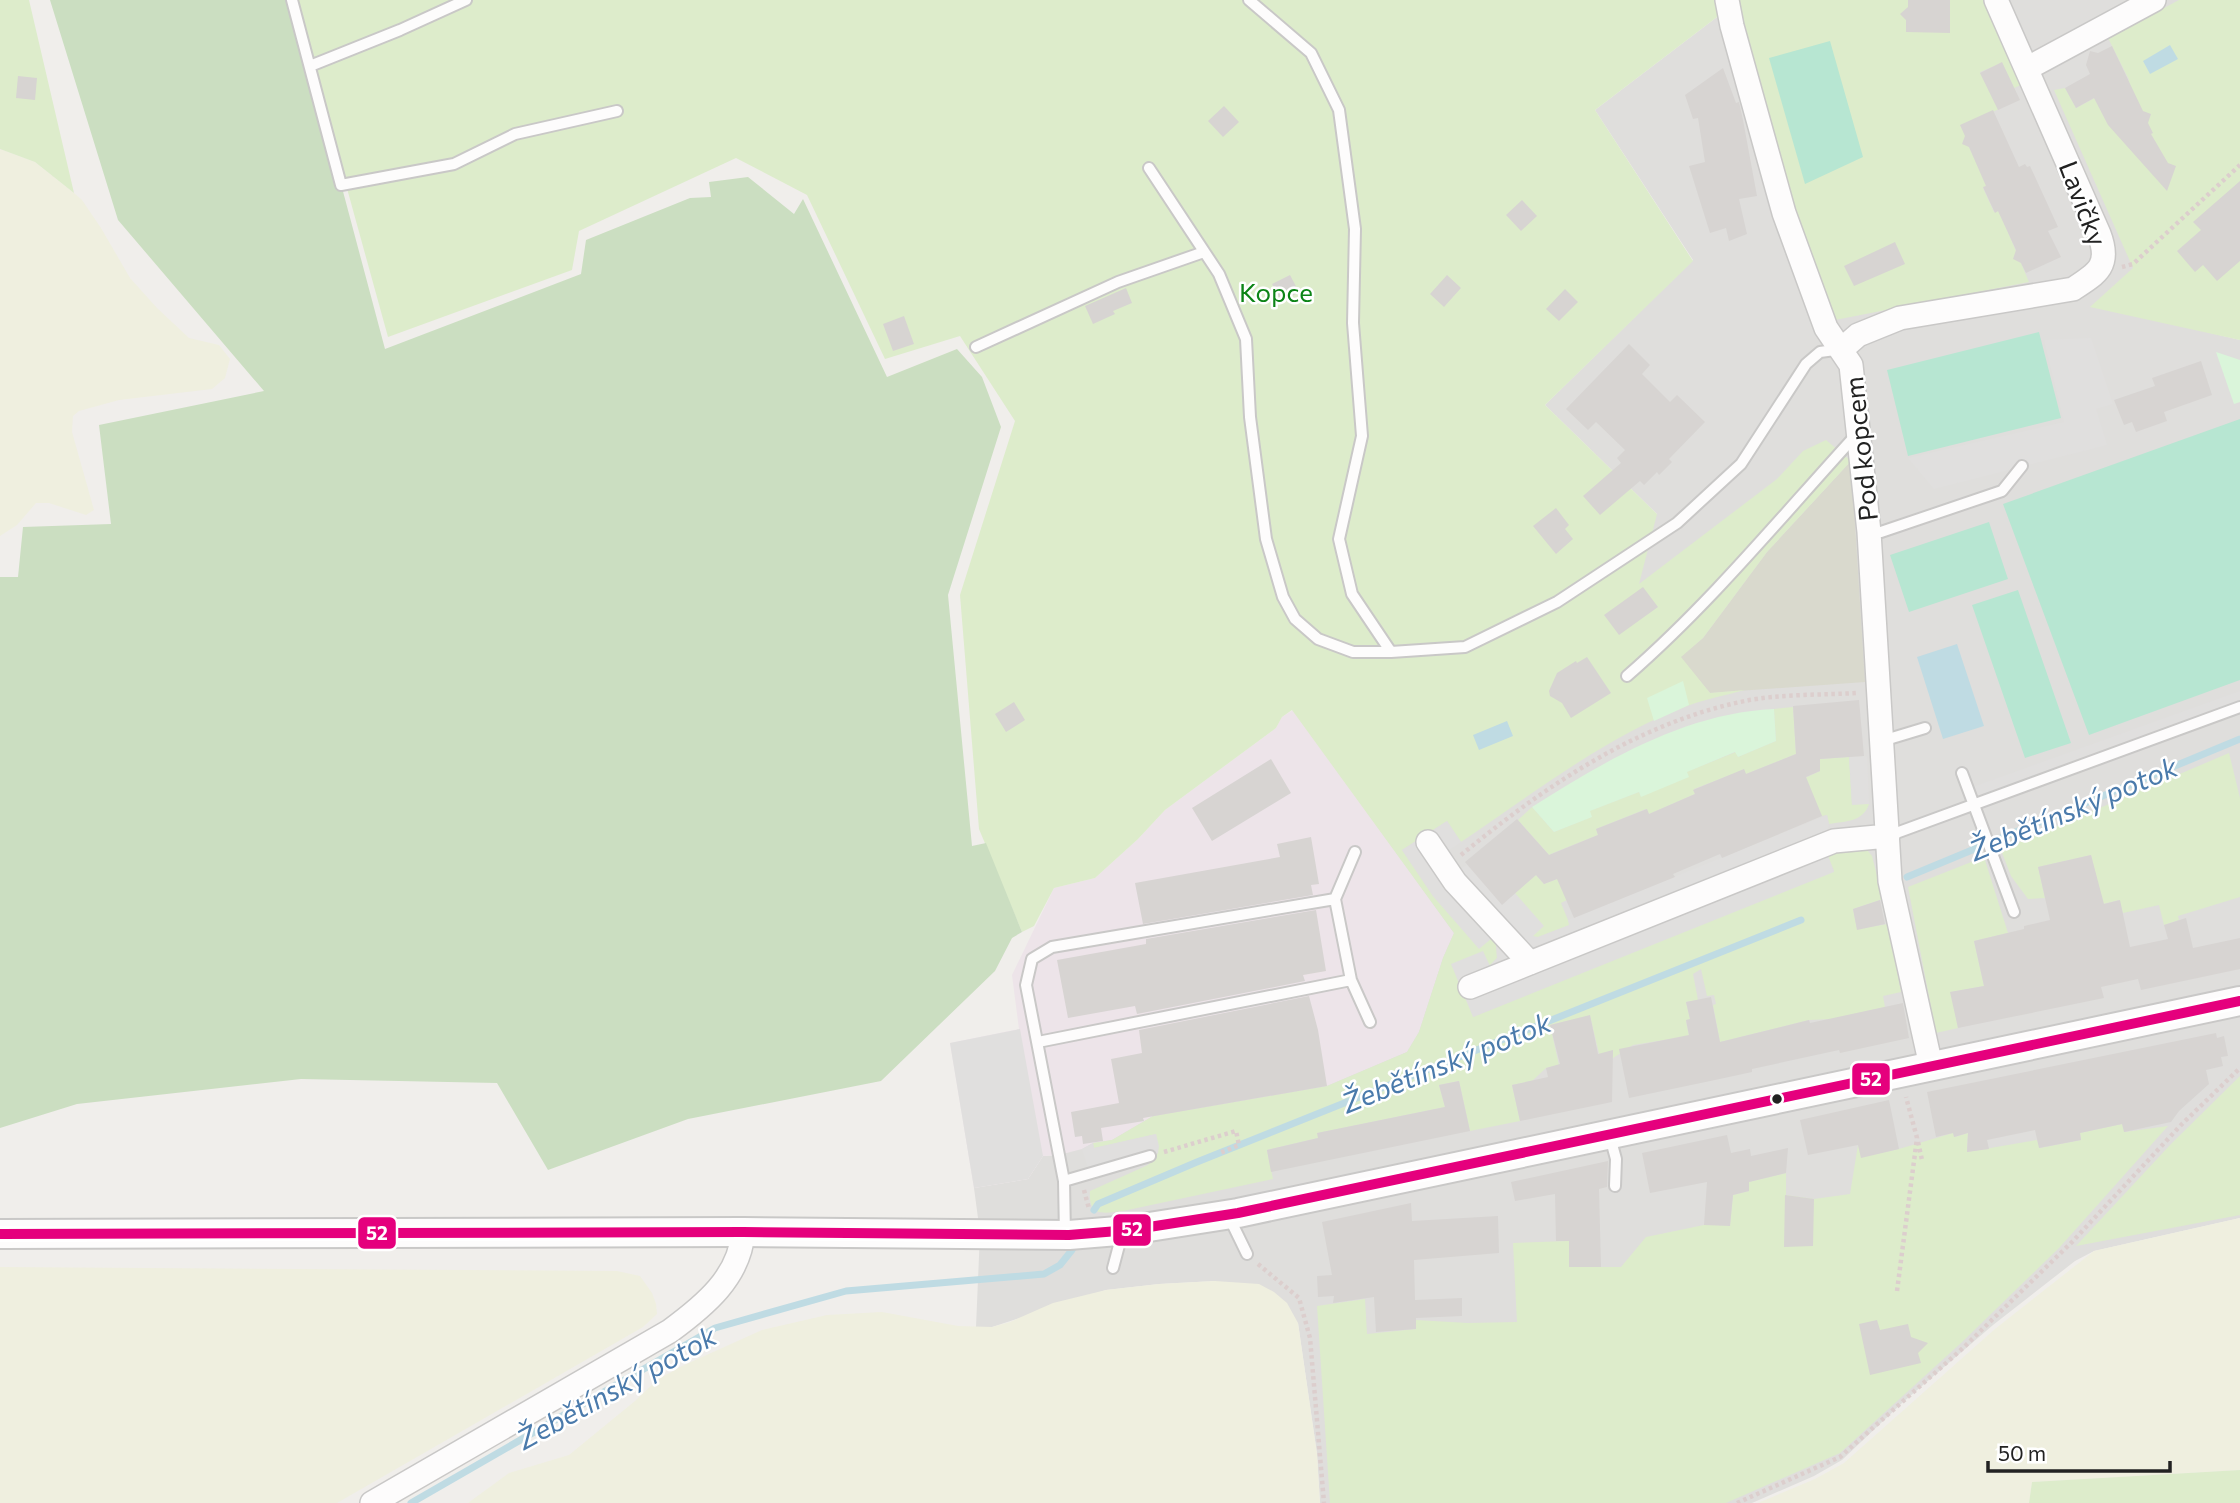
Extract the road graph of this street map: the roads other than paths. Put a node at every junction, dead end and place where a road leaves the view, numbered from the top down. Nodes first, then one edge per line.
1 (292, 0) edge
2 (466, 0) edge
3 (1249, 0) edge
4 (1727, 0) edge
5 (1996, 0) edge
6 (2154, 0) edge
7 (310, 66) junction
8 (2028, 68) junction
9 (617, 111) dead end
10 (1149, 168) dead end
11 (1204, 252) junction
12 (976, 347) dead end
13 (1842, 349) junction
14 (1858, 433) junction
15 (2022, 466) dead end
16 (1869, 532) junction
17 (1391, 652) junction
18 (1627, 676) dead end
19 (2240, 707) edge
20 (1925, 728) dead end
21 (1882, 741) junction
22 (1962, 773) dead end
23 (1973, 805) junction
24 (1888, 836) junction
25 (1428, 842) dead end
26 (1355, 852) dead end
27 (1335, 899) junction
28 (2014, 912) dead end
29 (1530, 963) junction
30 (1351, 980) junction
31 (1470, 987) dead end
32 (2240, 1001) edge
33 (1370, 1022) dead end
34 (1038, 1042) junction
35 (1931, 1066) junction
36 (1610, 1134) junction
37 (1150, 1156) road end
38 (1064, 1181) junction
39 (1615, 1186) dead end
40 (1233, 1214) junction
41 (1122, 1231) junction
42 (743, 1232) junction
43 (0, 1234) edge
44 (1075, 1234) junction
45 (1247, 1254) road end
46 (1113, 1268) dead end
47 (372, 1503) edge

1 - 7 lane
2 - 7 lane
3 - 17 lane
4 - 13 street, Pod kopcem
5 - 8 street, Lavičky
6 - 8 street
7 - 9 lane
8 - 13 street, Lavičky
10 - 11 lane
11 - 12 lane
11 - 17 lane
13 - 14 street, Pod kopcem
13 - 17 lane
14 - 16 street, Pod kopcem
14 - 18 lane
15 - 16 lane
16 - 21 street, Pod kopcem
19 - 23 lane
20 - 21 lane
21 - 24 street, Pod kopcem
22 - 23 lane
23 - 24 lane
23 - 28 lane
24 - 29 street
24 - 35 street, Pod kopcem
25 - 29 street
26 - 27 lane
27 - 30 lane
27 - 34 lane
29 - 31 street
30 - 33 lane
30 - 34 lane
32 - 35 street
34 - 38 lane
35 - 36 street
36 - 39 lane
36 - 40 street
37 - 38 lane
38 - 44 lane
40 - 41 street
40 - 45 lane
41 - 44 street
41 - 46 lane
42 - 43 street
42 - 44 street
42 - 47 street

